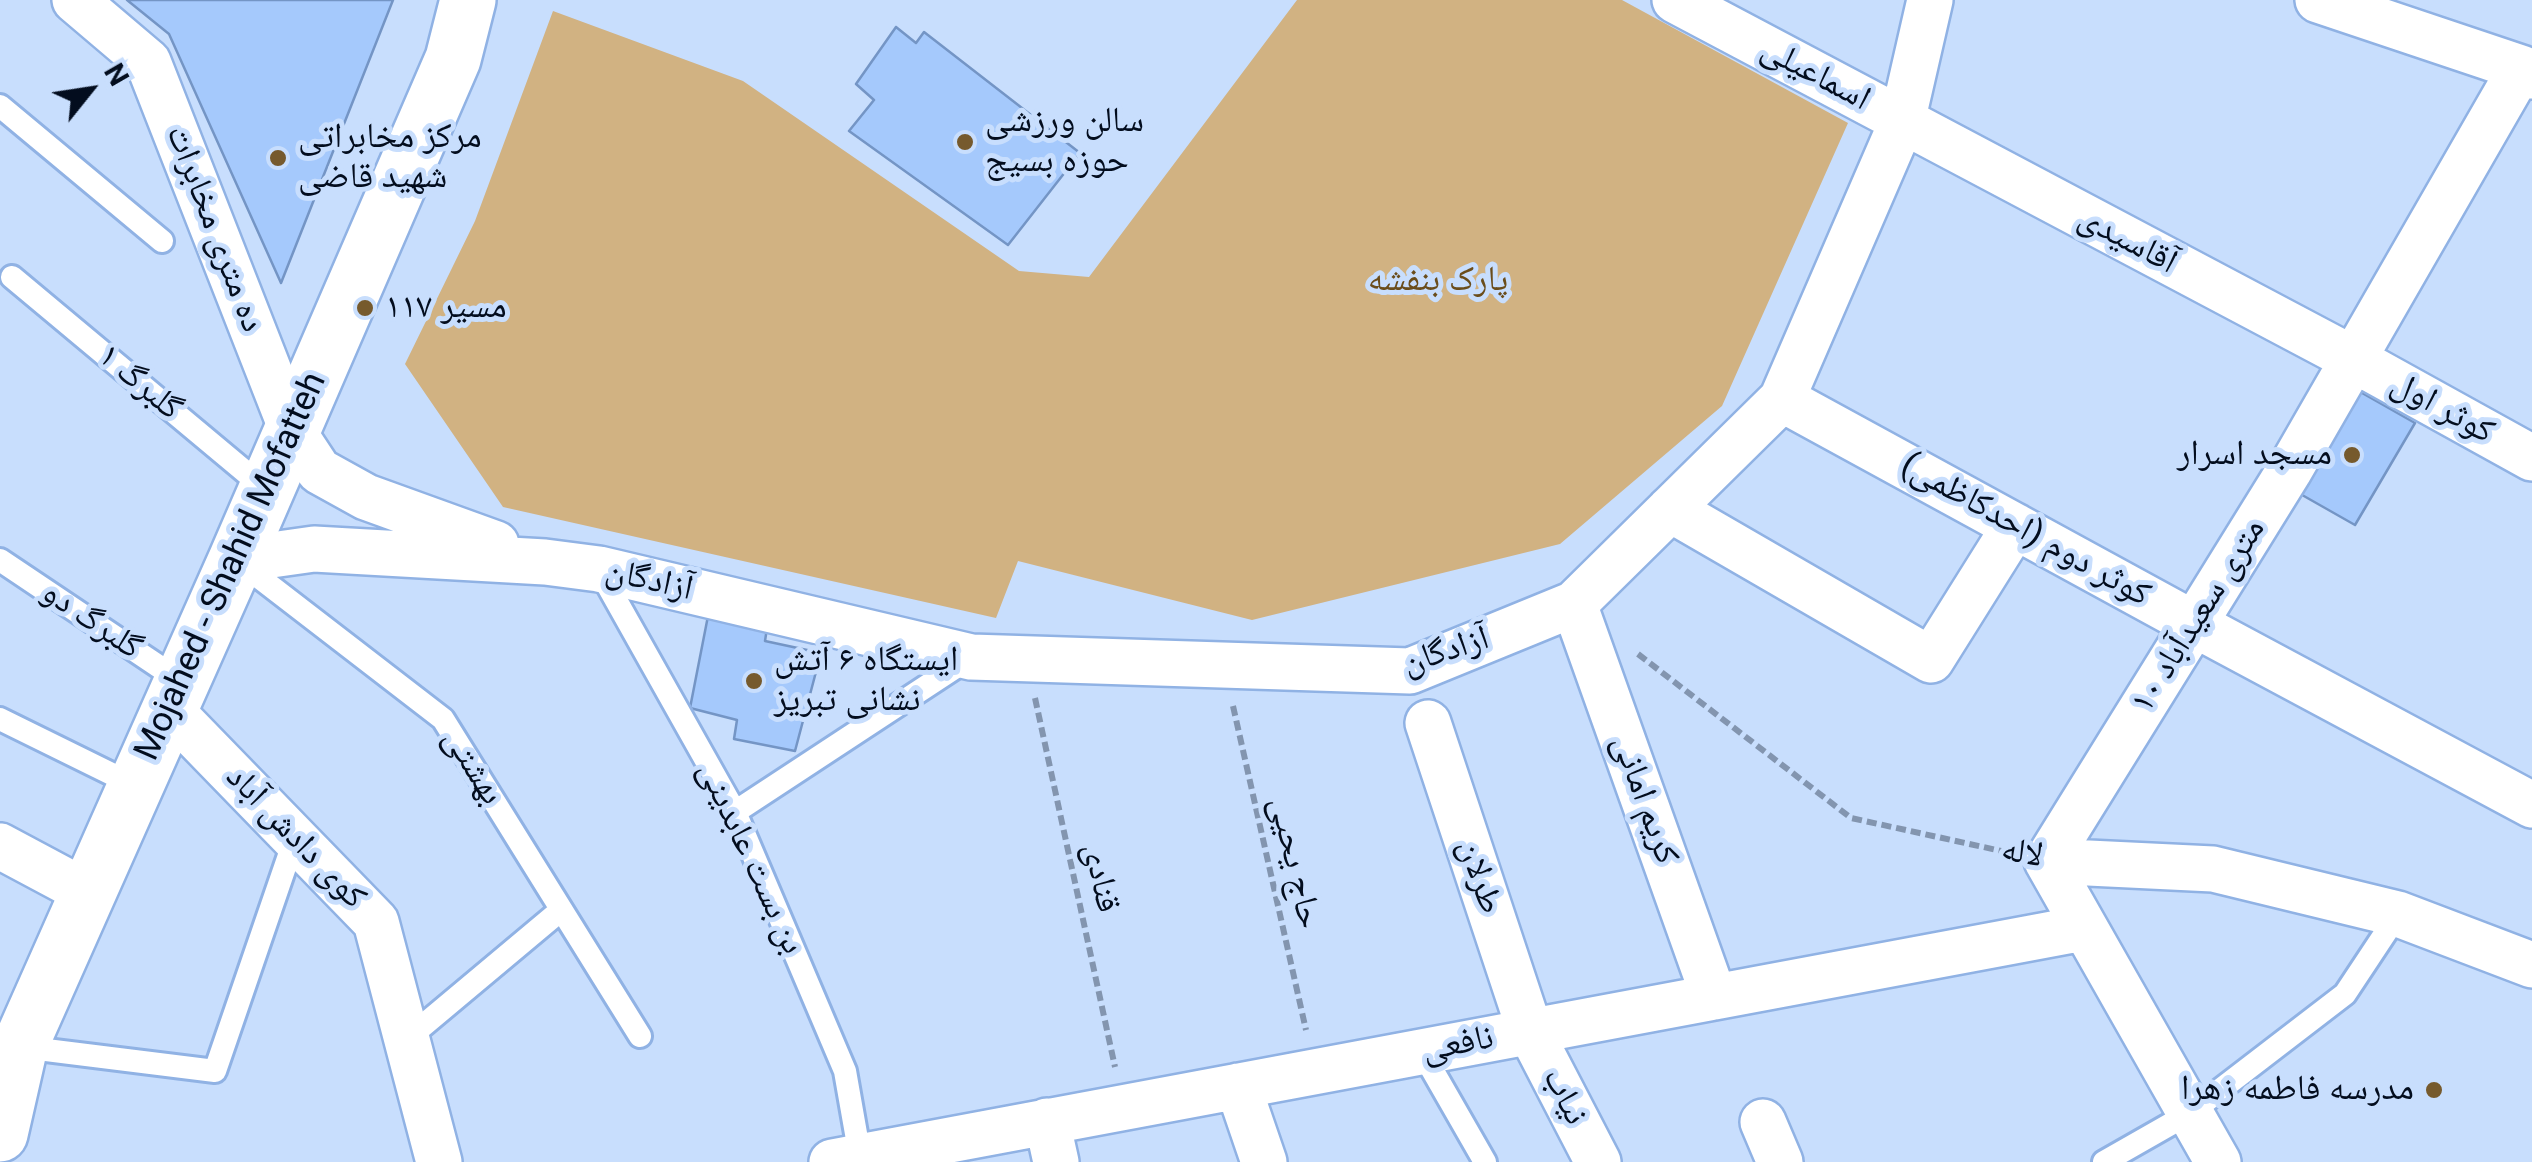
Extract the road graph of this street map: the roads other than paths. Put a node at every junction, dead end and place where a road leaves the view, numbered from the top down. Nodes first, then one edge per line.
1 (75, 0) edge
2 (468, 0) edge
3 (1674, 0) edge
4 (1930, 0) edge
5 (2318, 0) edge
6 (2526, 72) edge
7 (0, 106) edge
8 (1902, 122) junction
9 (162, 242) dead end
10 (12, 276) dead end
11 (2353, 360) junction
12 (1782, 398) junction
13 (292, 430) junction
14 (2532, 458) edge
15 (267, 490) junction
16 (1670, 509) junction
17 (2015, 526) junction
18 (0, 560) edge
19 (236, 560) junction
20 (545, 562) junction
21 (599, 568) junction
22 (1574, 604) junction
23 (2194, 624) junction
24 (972, 657) junction
25 (176, 696) junction
26 (0, 719) edge
27 (1428, 723) dead end
28 (136, 786) junction
29 (2532, 805) edge
30 (734, 812) junction
31 (295, 838) junction
32 (0, 846) edge
33 (2046, 861) junction
34 (88, 894) junction
35 (561, 910) junction
36 (2398, 914) junction
37 (2084, 928) junction
38 (2532, 965) edge
39 (1714, 997) junction
40 (1530, 1032) junction
41 (640, 1036) dead end
42 (407, 1040) junction
43 (1422, 1052) junction
44 (1238, 1086) junction
45 (7, 1094) edge
46 (2190, 1113) junction
47 (1052, 1142) edge
48 (851, 1160) edge
49 (439, 1162) edge
50 (1264, 1162) edge
51 (1485, 1162) edge
52 (1598, 1162) edge
53 (2104, 1162) edge
54 (2218, 1162) edge

1 - 13 street, ده متری مخابرات
2 - 13 main road, Mojahed - Shahid Mofatteh
3 - 8 street, اسماعیلی
4 - 8 street, آزادگان
5 - 6 street
6 - 11 street, ۱۰ متری سعیدآباد
7 - 9 lane
8 - 11 street, آقاسیدی
8 - 12 street, آزادگان
10 - 15 lane, گلبرگ ۱
11 - 14 street, کوثر اول
11 - 23 street, ۱۰ متری سعیدآباد
12 - 16 street, آزادگان
12 - 17 street, کوثر دوم (احدکاظمی)
13 - 15 main road, Mojahed - Shahid Mofatteh
13 - 20 street, ده متری مخابرات
15 - 19 main road, Mojahed - Shahid Mofatteh
16 - 17 street
16 - 22 street, آزادگان
17 - 23 street, کوثر دوم (احدکاظمی)
18 - 25 lane, گلبرگ دو
19 - 20 street
19 - 25 main road, Mojahed - Shahid Mofatteh
19 - 35 lane, بهشتی
20 - 21 street, آزادگان
21 - 24 street, آزادگان
21 - 30 lane, بن بست عابدینی
22 - 24 street, آزادگان
22 - 39 street, کریم امانی
23 - 29 street, کوثر دوم (احدکاظمی)
23 - 33 street, ۱۰ متری سعیدآباد
24 - 30 lane
25 - 28 main road, Mojahed - Shahid Mofatteh
25 - 31 street, کوی دادش آباد
26 - 28 lane
27 - 40 street, طرلان
28 - 34 main road, Mojahed - Shahid Mofatteh
30 - 48 lane, بن بست عابدینی
31 - 42 street, کوی دادش آباد
31 - 45 lane
32 - 34 street
33 - 36 street, لاله
33 - 37 street
34 - 45 main road, Mojahed - Shahid Mofatteh
35 - 41 lane, بهشتی
35 - 42 lane
36 - 38 street, لاله
36 - 46 lane
37 - 39 street, نافعی
37 - 46 street
39 - 40 street, نافعی
40 - 43 street, نافعی
40 - 52 street, نیاب
42 - 49 street, کوی دادش آباد
43 - 44 street, نافعی
43 - 51 lane
44 - 47 street, نافعی
44 - 50 street
46 - 53 lane
46 - 54 street
47 - 48 street, نافعی

